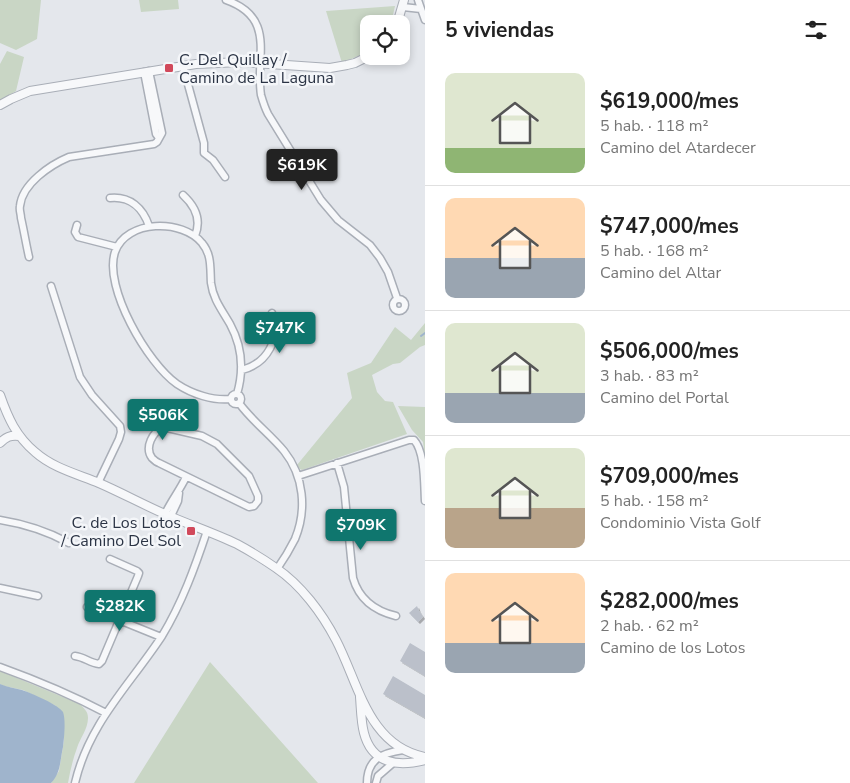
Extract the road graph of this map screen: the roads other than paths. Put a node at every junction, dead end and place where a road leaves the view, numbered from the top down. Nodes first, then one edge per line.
1 (226, 0) edge
2 (418, 0) edge
3 (403, 3) edge
4 (421, 9) junction
5 (425, 20) edge
6 (360, 60) edge
7 (261, 63) junction
8 (184, 66) junction
9 (146, 72) junction
10 (0, 105) edge
11 (225, 177) dead end
12 (183, 195) dead end
13 (110, 198) dead end
14 (77, 225) dead end
15 (149, 226) junction
16 (195, 236) junction
17 (117, 247) junction
18 (29, 257) dead end
19 (51, 286) dead end
20 (397, 298) dead end
21 (272, 312) dead end
22 (242, 370) junction
23 (237, 394) junction
24 (0, 395) edge
25 (231, 398) junction
26 (239, 403) junction
27 (19, 436) junction
28 (0, 443) edge
29 (337, 463) junction
30 (298, 476) junction
31 (186, 477) junction
32 (98, 483) junction
33 (425, 501) edge
34 (168, 515) junction
35 (0, 520) edge
36 (207, 531) junction
37 (69, 544) dead end
38 (110, 559) dead end
39 (277, 569) junction
40 (0, 588) edge
41 (38, 596) dead end
42 (87, 606) dead end
43 (396, 616) dead end
44 (119, 619) junction
45 (161, 637) junction
46 (75, 656) dead end
47 (0, 667) edge
48 (359, 693) junction
49 (106, 713) junction
50 (403, 750) junction
51 (379, 756) junction
52 (425, 758) edge
53 (393, 763) junction
54 (75, 783) edge
55 (367, 783) edge
56 (376, 783) edge

1 - 7 street
2 - 4 street
3 - 4 street
4 - 5 street
6 - 7 street
7 - 8 street
7 - 20 street
8 - 9 street
8 - 11 street
9 - 10 street
9 - 18 street
12 - 16 street
13 - 15 street
14 - 17 street
15 - 16 street
15 - 17 street
16 - 22 street
17 - 25 street
19 - 32 street
21 - 22 street
22 - 23 street
23 - 25 street
23 - 26 street
24 - 27 street
25 - 26 street
26 - 30 street
27 - 28 street
27 - 32 street
29 - 30 street
29 - 33 street
29 - 43 street
30 - 39 street
31 - 31 street
31 - 34 street
32 - 34 street
34 - 36 street
35 - 37 street
36 - 39 street
36 - 45 street
38 - 44 street
39 - 48 street
40 - 41 street
42 - 44 street
44 - 45 street
44 - 46 street
45 - 49 street
47 - 49 street
48 - 50 street
48 - 51 street
49 - 54 street
50 - 51 street
50 - 52 street
51 - 53 street
51 - 55 street
52 - 53 street
53 - 56 street

